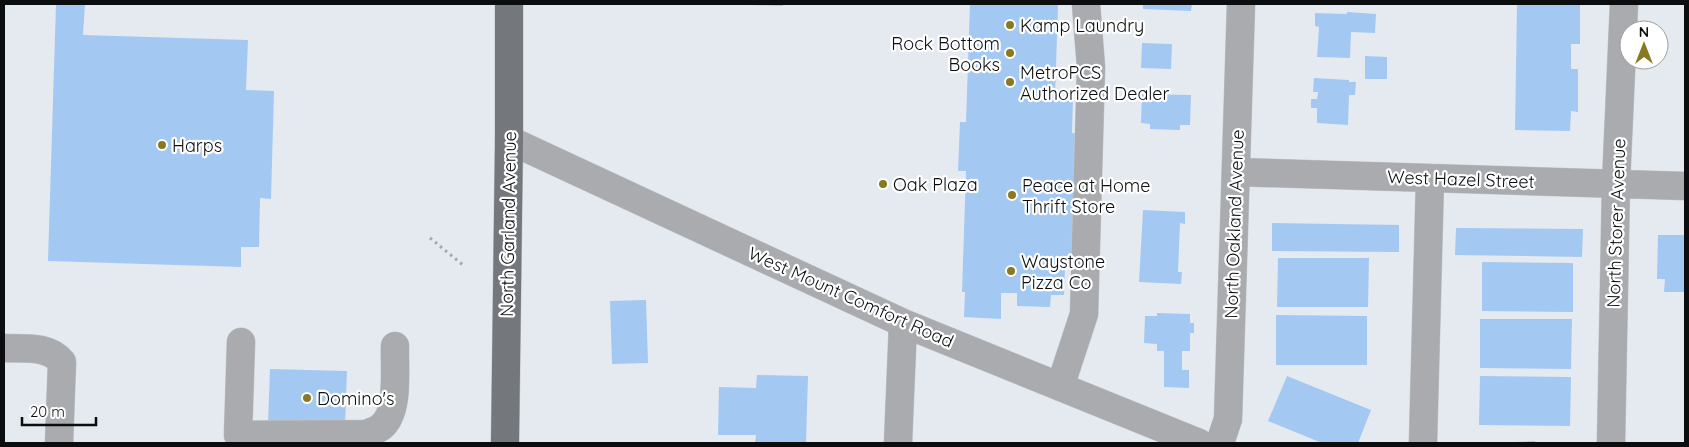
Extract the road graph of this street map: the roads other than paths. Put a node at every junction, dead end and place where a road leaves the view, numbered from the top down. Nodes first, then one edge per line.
1 (509, 4) edge
2 (1086, 4) edge
3 (1241, 4) edge
4 (1624, 4) edge
5 (509, 140) junction
6 (1236, 172) junction
7 (1430, 178) junction
8 (1616, 184) junction
9 (1685, 186) edge
10 (903, 324) junction
11 (240, 342) dead end
12 (395, 346) dead end
13 (4, 348) edge
14 (1060, 387) junction
15 (505, 431) edge
16 (59, 443) edge
17 (524, 443) edge
18 (898, 443) edge
19 (1199, 443) edge
20 (1220, 443) edge
21 (1423, 443) edge
22 (1611, 443) edge

1 - 5 main road, North Garland Avenue
2 - 14 street
3 - 6 street, North Oakland Avenue
4 - 8 street, North Storer Avenue
5 - 10 street, West Mount Comfort Road
5 - 15 main road, North Garland Avenue
6 - 7 street, West Hazel Street
6 - 20 street, North Oakland Avenue
7 - 8 street, West Hazel Street
7 - 21 street
8 - 9 street, West Hazel Street
8 - 22 street, North Storer Avenue
10 - 14 street, West Mount Comfort Road
10 - 18 street
11 - 12 street
13 - 16 street
14 - 19 street, West Mount Comfort Road
15 - 17 main road

